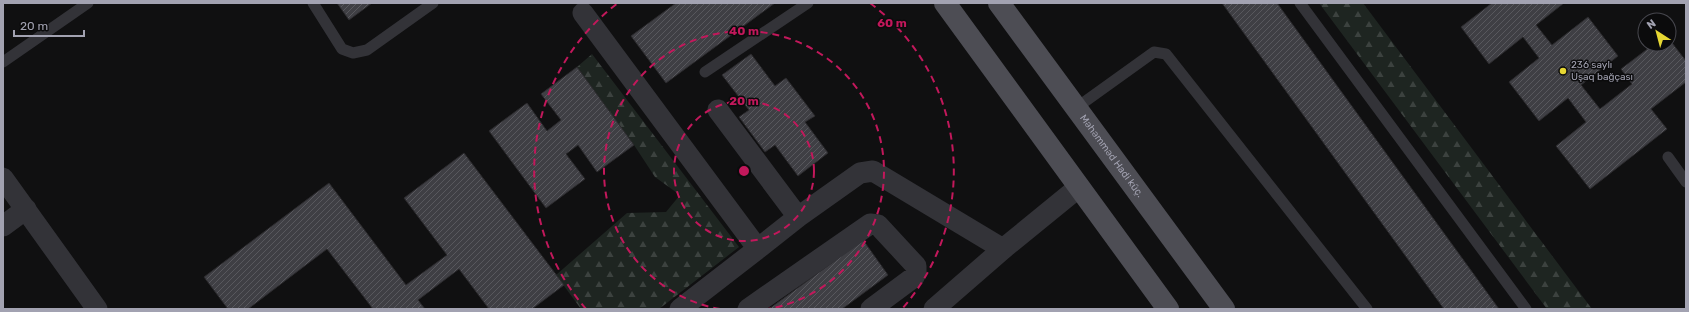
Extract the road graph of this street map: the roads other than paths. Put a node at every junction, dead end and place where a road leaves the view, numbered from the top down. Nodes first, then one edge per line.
1 (88, 3) edge
2 (313, 3) edge
3 (433, 3) edge
4 (808, 3) edge
5 (945, 3) edge
6 (998, 3) edge
7 (1300, 3) edge
8 (583, 13) dead end
9 (3, 62) edge
10 (705, 72) dead end
11 (1076, 108) junction
12 (718, 110) dead end
13 (1668, 157) dead end
14 (3, 178) edge
15 (1686, 182) edge
16 (1079, 187) junction
17 (26, 209) junction
18 (798, 217) junction
19 (3, 226) edge
20 (1003, 249) junction
21 (755, 250) junction
22 (97, 309) edge
23 (680, 309) edge
24 (748, 309) edge
25 (871, 309) edge
26 (934, 309) edge
27 (1168, 309) edge
28 (1224, 309) edge
29 (1367, 309) edge
30 (1526, 309) edge

1 - 9 lane
2 - 3 lane
4 - 10 lane
5 - 16 main road
6 - 11 main road, Məhəmməd Hadi küç.
7 - 30 lane
8 - 21 street
11 - 28 main road, Məhəmməd Hadi küç.
11 - 29 lane
12 - 18 street
13 - 15 lane
14 - 17 street
16 - 20 street
16 - 27 main road
17 - 19 street
17 - 22 street
18 - 20 street
18 - 21 street
20 - 26 street
21 - 23 street
24 - 25 street

